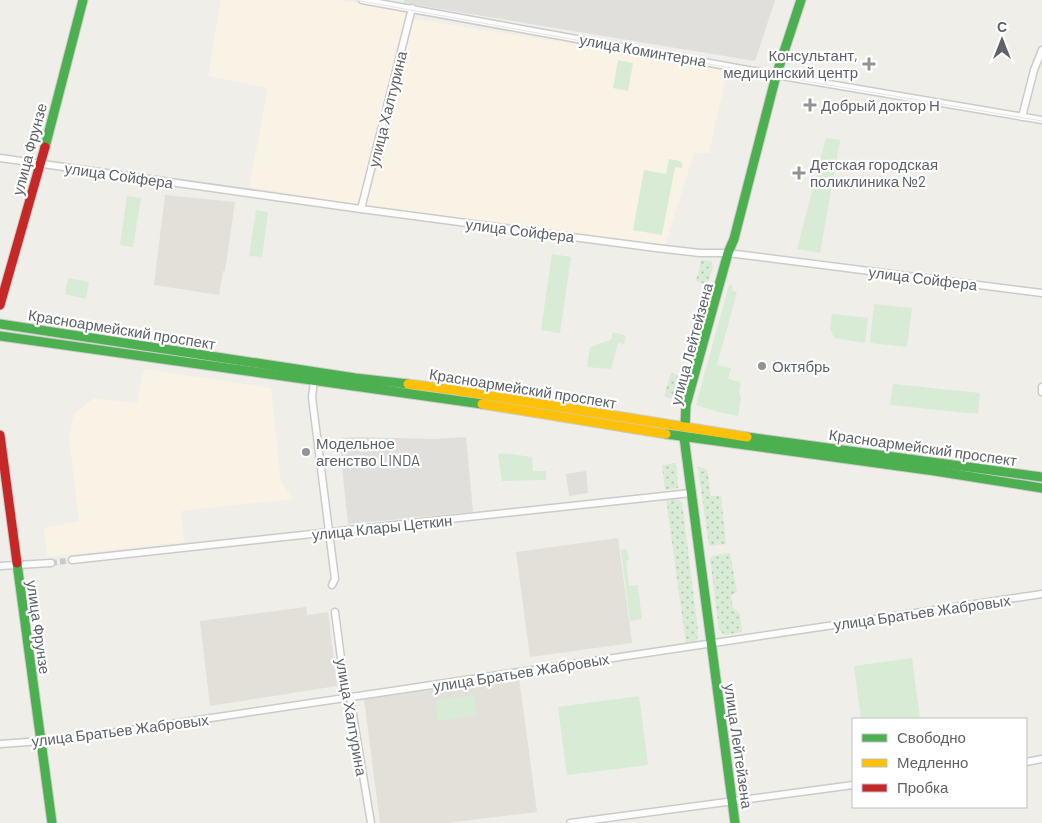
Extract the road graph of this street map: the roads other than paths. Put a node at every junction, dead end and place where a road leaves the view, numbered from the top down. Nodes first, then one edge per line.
1 (362, 0) edge
2 (801, 0) edge
3 (83, 2) edge
4 (412, 8) junction
5 (1042, 50) edge
6 (776, 75) junction
7 (1022, 117) junction
8 (1042, 120) edge
9 (0, 158) edge
10 (40, 164) junction
11 (361, 209) junction
12 (728, 254) junction
13 (1042, 293) edge
14 (0, 305) edge
15 (0, 324) edge
16 (0, 336) edge
17 (314, 381) junction
18 (1042, 387) edge
19 (1042, 392) edge
20 (685, 426) junction
21 (0, 435) edge
22 (684, 438) junction
23 (1042, 477) edge
24 (1042, 488) edge
25 (691, 493) junction
26 (329, 532) junction
27 (72, 560) tunnel mouth
28 (51, 563) tunnel mouth
29 (17, 565) junction
30 (0, 566) edge
31 (332, 586) dead end
32 (1042, 594) edge
33 (336, 612) dead end
34 (711, 643) junction
35 (350, 697) junction
36 (42, 742) junction
37 (0, 744) edge
38 (1042, 760) edge
39 (1027, 762) edge
40 (852, 785) edge
41 (732, 802) junction
42 (52, 823) edge
43 (371, 823) edge
44 (570, 823) edge
45 (735, 823) edge

1 - 4 street, улица Коминтерна
2 - 6 main road, улица Лейтейзена
3 - 10 main road, улица Фрунзе
4 - 6 street, улица Коминтерна
4 - 11 street, улица Халтурина
5 - 7 street
6 - 7 street, улица Коминтерна
6 - 12 main road, улица Лейтейзена
7 - 8 street, улица Коминтерна
9 - 10 street, улица Сойфера
10 - 11 street, улица Сойфера
10 - 14 main road, улица Фрунзе
11 - 12 street, улица Сойфера
12 - 13 street, улица Сойфера
12 - 20 main road, улица Лейтейзена
15 - 20 main road, Красноармейский проспект
16 - 17 main road, Красноармейский проспект
17 - 22 main road, Красноармейский проспект
17 - 26 street
18 - 19 street
20 - 22 main road, улица Лейтейзена
20 - 23 main road, Красноармейский проспект
21 - 29 main road, улица Фрунзе
22 - 24 main road, Красноармейский проспект
22 - 25 main road, улица Лейтейзена
25 - 26 street, улица Клары Цеткин
25 - 34 main road, улица Лейтейзена
26 - 27 street, улица Клары Цеткин
26 - 31 street
28 - 29 street
29 - 30 street
29 - 36 main road, улица Фрунзе
32 - 34 street, улица Братьев Жабровых
33 - 35 street, улица Халтурина
34 - 35 street, улица Братьев Жабровых
34 - 41 main road, улица Лейтейзена
35 - 36 street, улица Братьев Жабровых
35 - 43 street, улица Халтурина
36 - 37 street, улица Братьев Жабровых
36 - 42 main road, улица Фрунзе
38 - 39 street
40 - 41 street
41 - 44 street
41 - 45 main road, улица Лейтейзена

